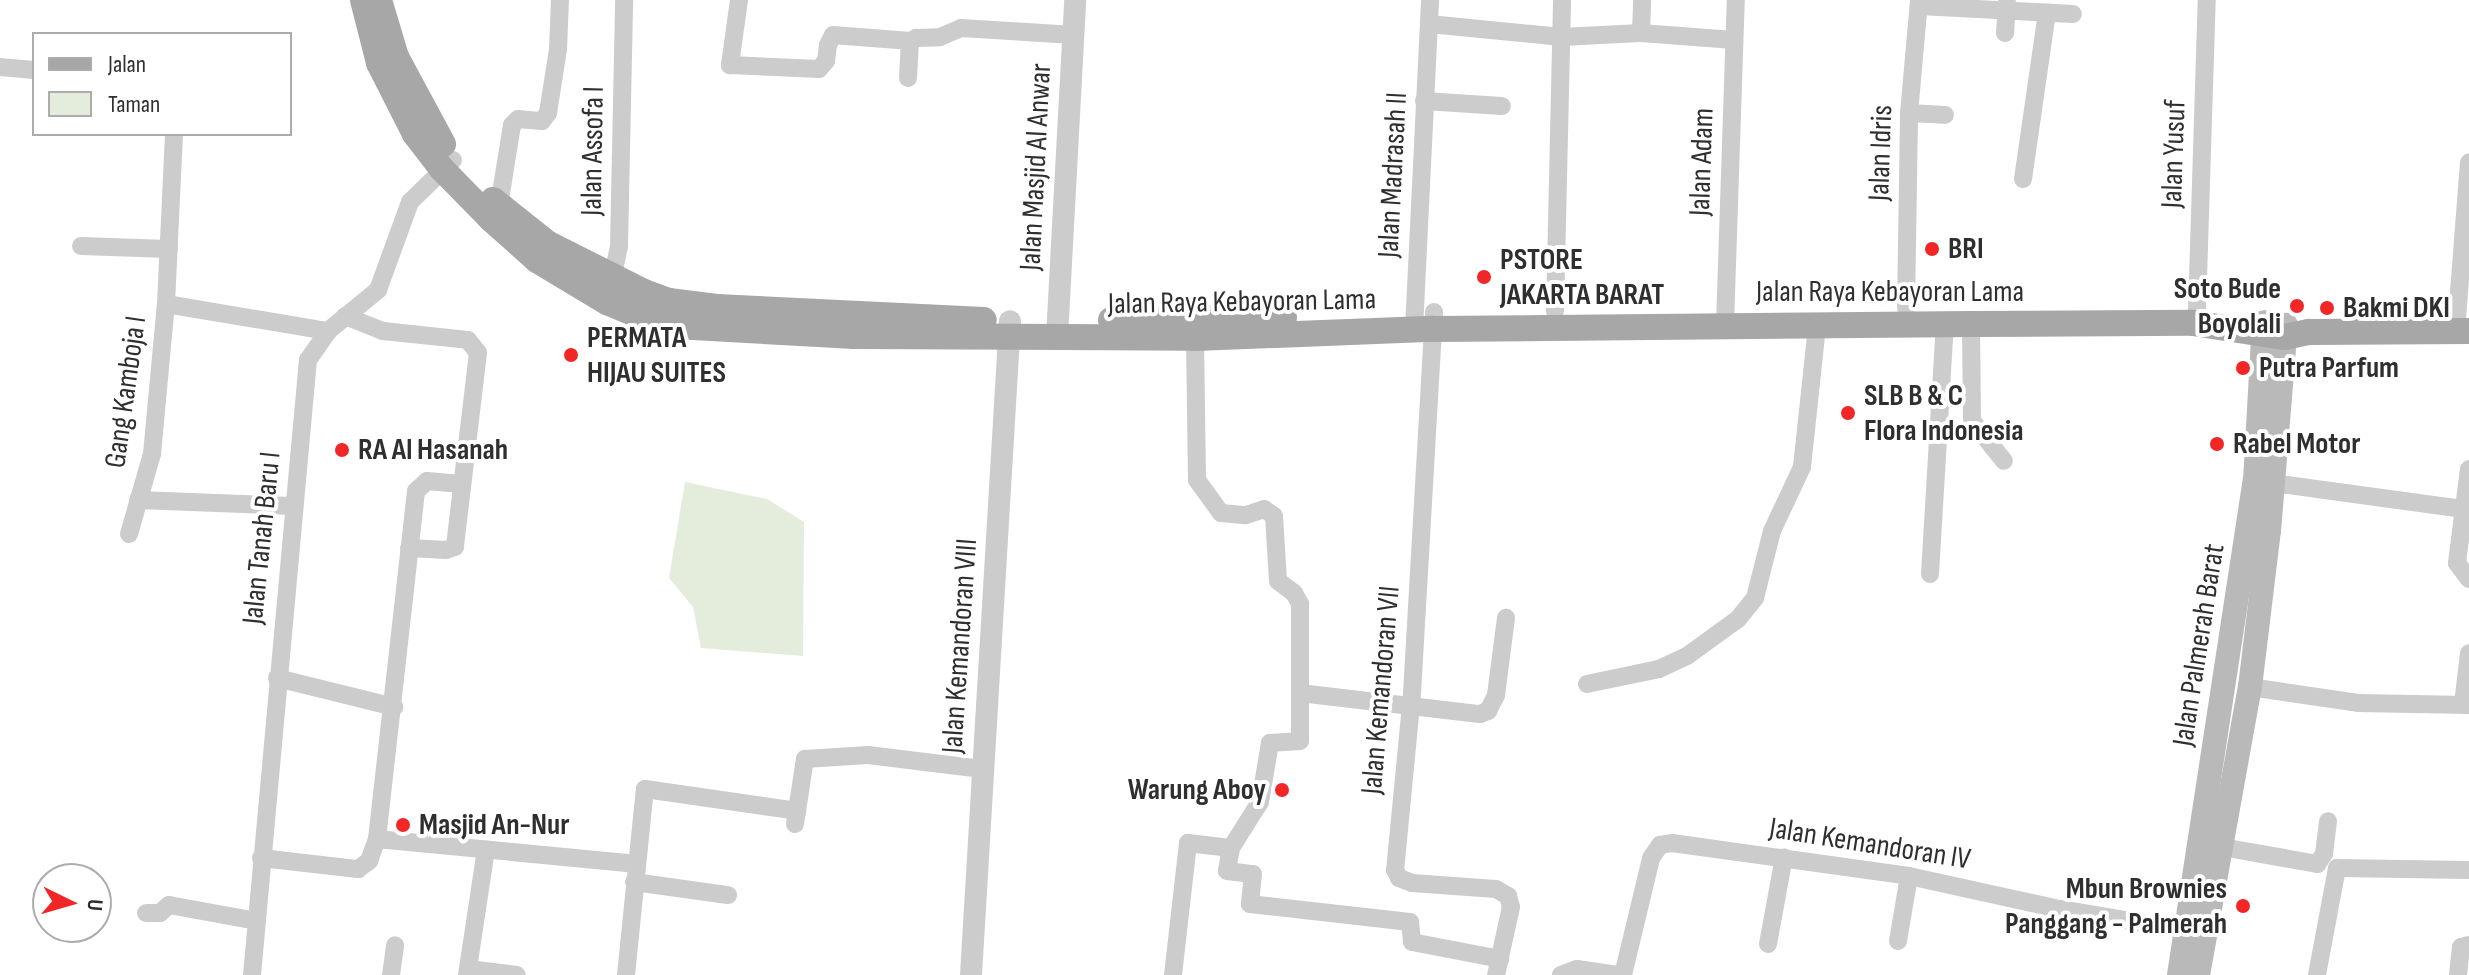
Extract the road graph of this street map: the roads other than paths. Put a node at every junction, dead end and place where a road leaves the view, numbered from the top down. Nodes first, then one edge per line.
1 (363, 0) edge
2 (379, 0) edge
3 (560, 0) edge
4 (624, 0) edge
5 (739, 0) edge
6 (1075, 0) edge
7 (1430, 0) edge
8 (1562, 0) edge
9 (1642, 0) edge
10 (1736, 0) edge
11 (2207, 0) edge
12 (1919, 3) edge
13 (2007, 6) edge
14 (2047, 13) junction
15 (2073, 14) dead end
16 (1429, 24) junction
17 (1641, 33) junction
18 (2005, 33) dead end
19 (1074, 35) junction
20 (1561, 37) junction
21 (1734, 40) junction
22 (911, 41) junction
23 (0, 67) edge
24 (32, 70) edge
25 (908, 78) dead end
26 (1424, 101) junction
27 (1502, 106) dead end
28 (1909, 113) junction
29 (1945, 115) dead end
30 (174, 136) edge
31 (2469, 163) edge
32 (448, 164) junction
33 (2023, 179) dead end
34 (499, 206) junction
35 (81, 246) dead end
36 (169, 249) junction
37 (610, 290) junction
38 (166, 304) junction
39 (1906, 308) junction
40 (2197, 310) junction
41 (1555, 311) junction
42 (345, 316) junction
43 (1725, 316) junction
44 (1424, 321) junction
45 (1958, 324) junction
46 (1817, 326) junction
47 (1010, 329) junction
48 (1057, 330) junction
49 (2281, 330) junction
50 (328, 331) junction
51 (1209, 331) junction
52 (2463, 331) edge
53 (2004, 461) dead end
54 (2469, 469) edge
55 (2273, 483) junction
56 (462, 484) junction
57 (138, 500) junction
58 (292, 506) junction
59 (2465, 521) edge
60 (129, 534) dead end
61 (409, 548) junction
62 (1930, 574) dead end
63 (2469, 579) edge
64 (1506, 618) dead end
65 (2469, 653) edge
66 (277, 678) junction
67 (1587, 684) dead end
68 (2250, 687) junction
69 (1300, 693) junction
70 (2466, 704) edge
71 (1411, 705) junction
72 (394, 707) junction
73 (982, 769) junction
74 (2328, 821) dead end
75 (377, 839) junction
76 (2222, 847) junction
77 (1231, 848) junction
78 (486, 849) junction
79 (1784, 857) junction
80 (261, 858) junction
81 (2469, 870) edge
82 (634, 873) junction
83 (1909, 876) junction
84 (728, 895) dead end
85 (146, 913) dead end
86 (257, 921) junction
87 (2196, 932) junction
88 (1898, 941) dead end
89 (1768, 944) dead end
90 (395, 945) dead end
91 (2469, 945) edge
92 (1498, 967) edge
93 (467, 972) edge
94 (2188, 974) edge
95 (252, 975) edge
96 (391, 975) edge
97 (517, 975) edge
98 (626, 975) edge
99 (633, 975) edge
100 (971, 975) edge
101 (1173, 975) edge
102 (1561, 975) edge
103 (1621, 975) edge
104 (2317, 975) edge
105 (2458, 975) edge

1 - 32 main road, Jalan Raya Kebayoran Lama
2 - 32 main road, Jalan Raya Kebayoran Lama
3 - 34 street
4 - 37 street, Jalan Assofa I
5 - 22 street
6 - 19 street, Jalan Masjid Al Anwar
7 - 16 street, Jalan Madrasah II
8 - 20 street
9 - 17 street
10 - 21 street, Jalan Adam
11 - 40 street, Jalan Yusuf
12 - 13 street
12 - 28 street, Jalan Idris
13 - 14 street
13 - 18 street
14 - 15 street
14 - 33 street
16 - 20 street
16 - 26 street, Jalan Madrasah II
17 - 20 street
17 - 21 street
19 - 22 street
19 - 48 street, Jalan Masjid Al Anwar
20 - 41 street
21 - 43 street, Jalan Adam
22 - 25 street
23 - 24 street
26 - 27 street
26 - 44 street, Jalan Madrasah II
28 - 29 street
28 - 39 street, Jalan Idris
30 - 36 street, Gang Kamboja I
31 - 52 street
32 - 34 main road, Jalan Raya Kebayoran Lama
32 - 37 main road, Jalan Raya Kebayoran Lama
32 - 42 street, Jalan Tanah Baru I
34 - 37 main road, Jalan Raya Kebayoran Lama
35 - 36 street
36 - 38 street, Gang Kamboja I
37 - 47 main road, Jalan Raya Kebayoran Lama
38 - 50 street, Gang Kamboja I
38 - 57 street, Gang Kamboja I
39 - 40 main road, Jalan Raya Kebayoran Lama
39 - 43 main road, Jalan Raya Kebayoran Lama
40 - 49 main road, Jalan Raya Kebayoran Lama
41 - 43 main road, Jalan Raya Kebayoran Lama
41 - 44 main road, Jalan Raya Kebayoran Lama
42 - 50 street, Jalan Tanah Baru I
42 - 56 street
43 - 44 main road, Jalan Raya Kebayoran Lama
43 - 46 main road, Jalan Raya Kebayoran Lama
44 - 51 main road, Jalan Raya Kebayoran Lama
44 - 71 street, Jalan Kemandoran VII
45 - 46 main road, Jalan Raya Kebayoran Lama
45 - 49 main road, Jalan Raya Kebayoran Lama
45 - 53 street
45 - 62 street
46 - 67 street
47 - 48 main road, Jalan Raya Kebayoran Lama
47 - 73 street, Jalan Kemandoran VIII
48 - 51 main road, Jalan Raya Kebayoran Lama
49 - 52 main road
49 - 55 main road, Jalan Palmerah Barat
49 - 87 main road, Jalan Palmerah Barat
50 - 58 street, Jalan Tanah Baru I
51 - 69 street
54 - 59 street
55 - 59 street
55 - 68 main road, Jalan Palmerah Barat
56 - 61 street
56 - 61 street
57 - 58 street
57 - 60 street, Gang Kamboja I
58 - 66 street, Jalan Tanah Baru I
59 - 63 street
61 - 72 street
64 - 71 street
65 - 70 street
66 - 72 street
66 - 80 street, Jalan Tanah Baru I
68 - 70 street
68 - 76 main road, Jalan Palmerah Barat
69 - 71 street
69 - 77 street
71 - 92 street, Jalan Kemandoran VII
72 - 75 street
73 - 82 street
73 - 100 street, Jalan Kemandoran VIII
74 - 76 street
75 - 78 street
75 - 80 street
76 - 87 main road, Jalan Palmerah Barat
77 - 92 street
77 - 101 street
78 - 82 street
78 - 93 street
79 - 83 street, Jalan Kemandoran IV
79 - 89 street
79 - 103 street, Jalan Kemandoran IV
80 - 86 street, Jalan Tanah Baru I
81 - 104 street
82 - 84 street
82 - 98 street
83 - 87 street, Jalan Kemandoran IV
83 - 88 street
85 - 86 street
86 - 95 street, Jalan Tanah Baru I
87 - 94 main road, Jalan Palmerah Barat
90 - 96 street
91 - 105 street
93 - 97 street
98 - 99 street
102 - 103 street

